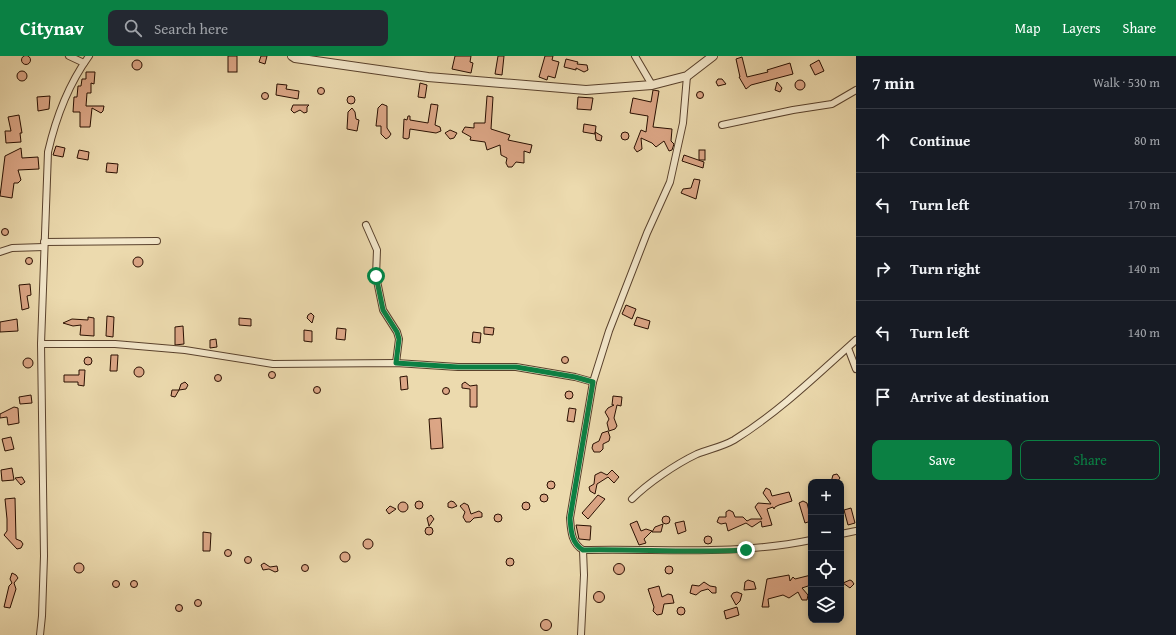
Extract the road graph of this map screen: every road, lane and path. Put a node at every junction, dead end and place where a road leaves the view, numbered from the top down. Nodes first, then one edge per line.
1 (69, 56) edge
2 (89, 56) edge
3 (292, 56) edge
4 (635, 56) edge
5 (713, 56) edge
6 (84, 63) junction
7 (687, 76) junction
8 (652, 85) junction
9 (856, 90) edge
10 (722, 125) dead end
11 (366, 225) dead end
12 (157, 241) dead end
13 (44, 244) junction
14 (0, 252) edge
15 (856, 340) edge
16 (41, 344) junction
17 (848, 348) junction
18 (396, 363) junction
19 (856, 369) edge
20 (593, 382) junction
21 (632, 499) dead end
22 (856, 531) edge
23 (844, 533) edge
24 (808, 541) edge
25 (583, 550) junction
26 (40, 635) edge
27 (581, 635) edge

1 - 6 street
2 - 6 street
3 - 8 street
4 - 8 street
5 - 7 street
6 - 13 street
7 - 8 street
7 - 20 street
9 - 10 street
11 - 18 street
12 - 13 street
13 - 14 street
13 - 16 street
15 - 17 street
16 - 18 street
16 - 26 street
17 - 19 street
17 - 21 street
18 - 20 street
20 - 25 street
22 - 23 street
24 - 25 street
25 - 27 street

